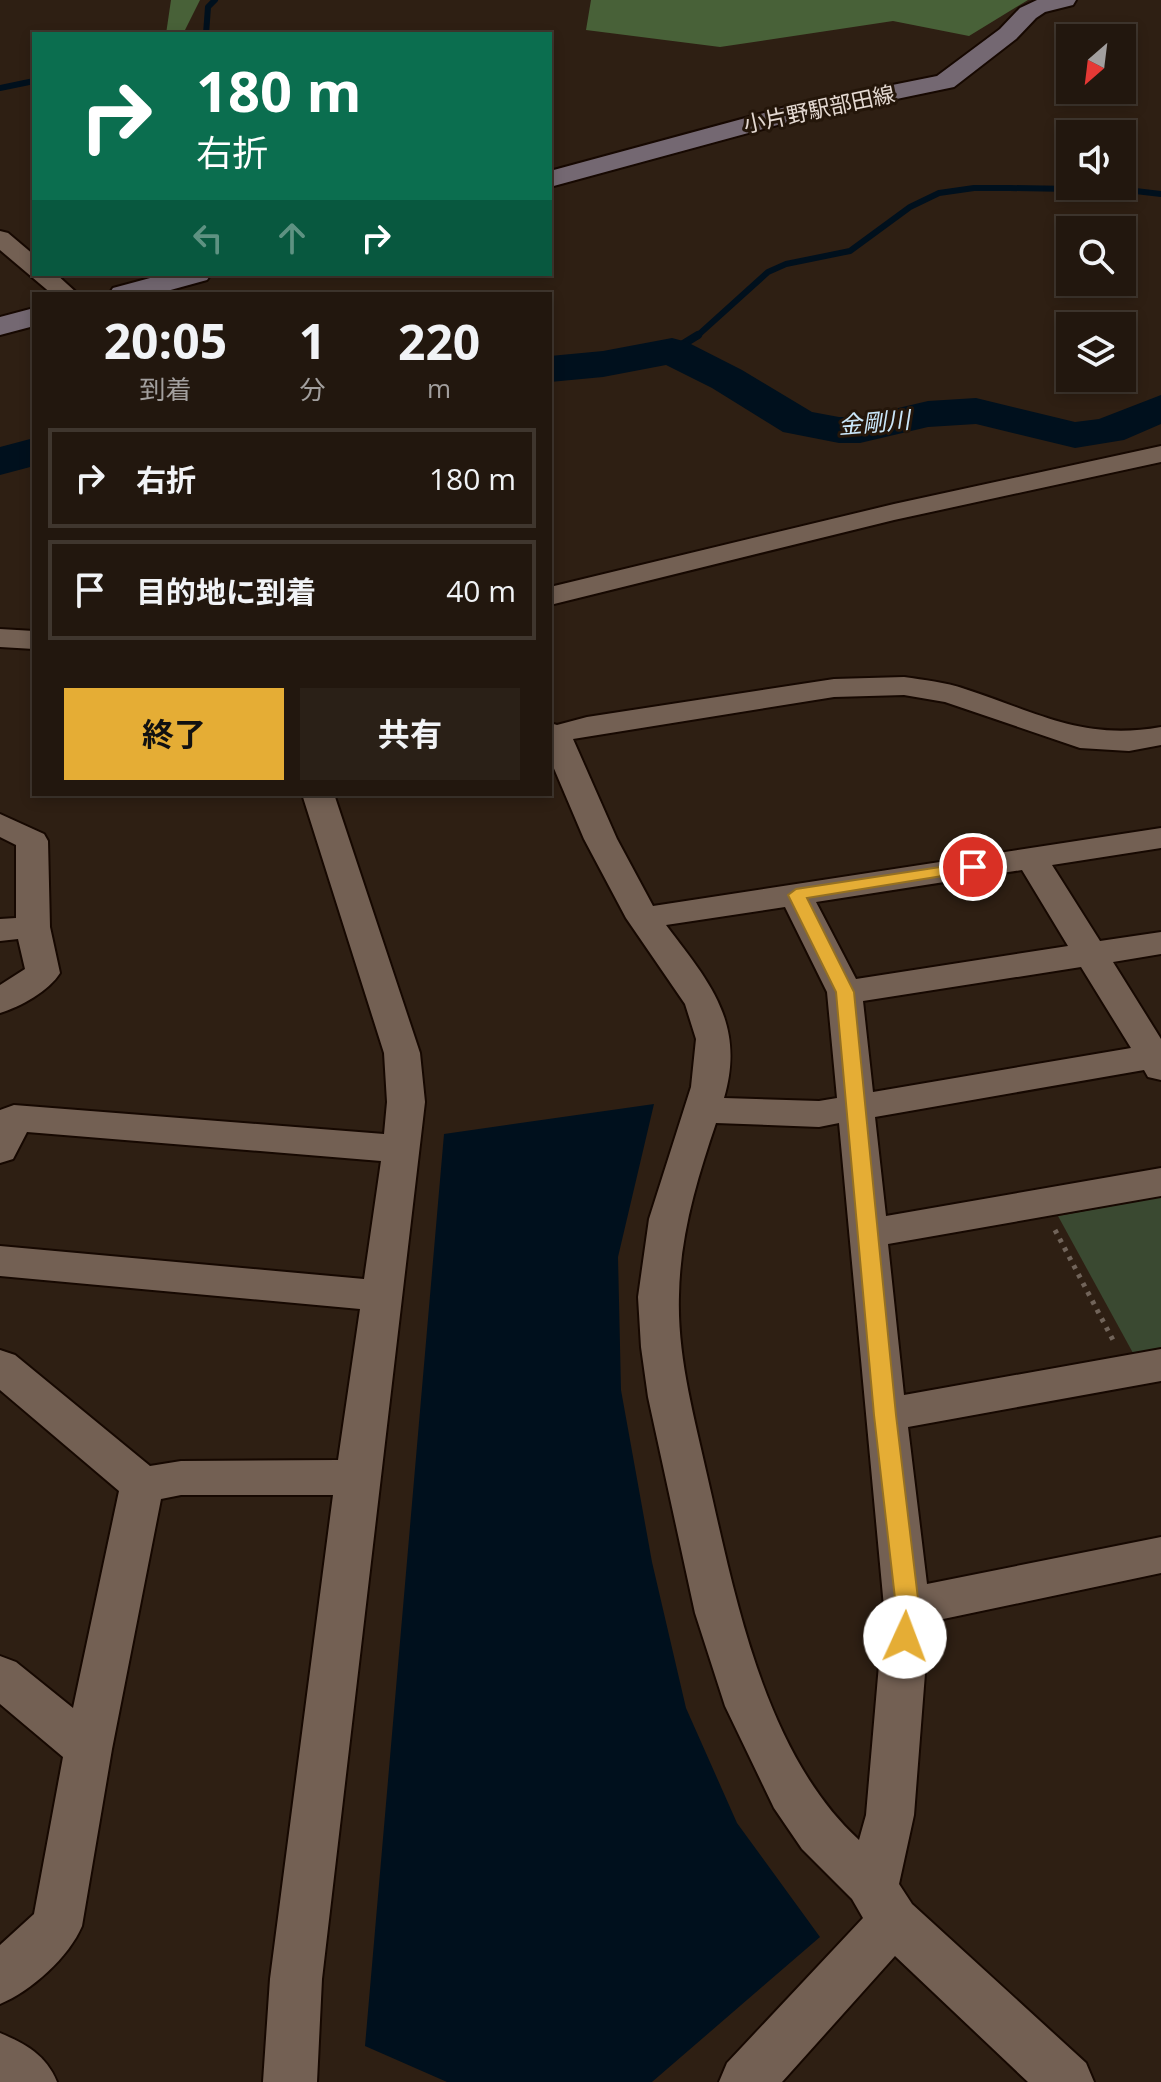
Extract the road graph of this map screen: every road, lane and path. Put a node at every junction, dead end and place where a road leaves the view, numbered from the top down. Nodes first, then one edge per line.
1 (1065, 0) edge
2 (552, 178) edge
3 (0, 238) edge
4 (32, 265) edge
5 (44, 276) edge
6 (190, 276) edge
7 (64, 292) edge
8 (130, 292) edge
9 (32, 318) edge
10 (0, 326) edge
11 (1161, 454) edge
12 (552, 596) edge
13 (0, 638) edge
14 (32, 640) edge
15 (552, 734) edge
16 (1161, 736) edge
17 (319, 796) edge
18 (0, 824) edge
19 (1161, 838) edge
20 (1031, 858) junction
21 (796, 895) junction
22 (643, 918) junction
23 (16, 929) edge
24 (1161, 943) edge
25 (1092, 955) junction
26 (845, 992) junction
27 (0, 1001) edge
28 (1159, 1059) edge
29 (855, 1107) junction
30 (704, 1110) junction
31 (402, 1149) junction
32 (0, 1150) edge
33 (1161, 1182) edge
34 (1041, 1202) junction
35 (868, 1233) junction
36 (0, 1261) edge
37 (382, 1296) junction
38 (0, 1366) edge
39 (1145, 1368) edge
40 (885, 1415) junction
41 (357, 1477) junction
42 (142, 1485) junction
43 (1161, 1555) edge
44 (907, 1607) junction
45 (0, 1676) edge
46 (88, 1749) junction
47 (884, 1904) junction
48 (0, 1979) edge
49 (290, 2082) edge
50 (746, 2082) edge
51 (1067, 2082) edge

1 - 2 main road, 小片野駅部田線
3 - 4 street
5 - 7 street
6 - 8 main road
9 - 10 main road
11 - 12 street
13 - 14 street
15 - 16 street
15 - 22 street
17 - 31 street
18 - 23 street
19 - 20 street
20 - 21 street
20 - 25 street
21 - 22 street
21 - 26 street
22 - 30 street
23 - 27 street
24 - 25 street
25 - 26 street
25 - 28 street
26 - 29 street
28 - 29 street
29 - 30 street
29 - 35 street
30 - 47 street
31 - 32 street
31 - 37 street
33 - 34 street
34 - 35 street
34 - 39 path
35 - 40 street
36 - 37 street
37 - 41 street
38 - 42 street
39 - 40 street
40 - 44 street
41 - 42 street
41 - 49 street
42 - 46 street
43 - 44 street
44 - 47 street
45 - 46 street
46 - 48 street
47 - 50 street
47 - 51 street

